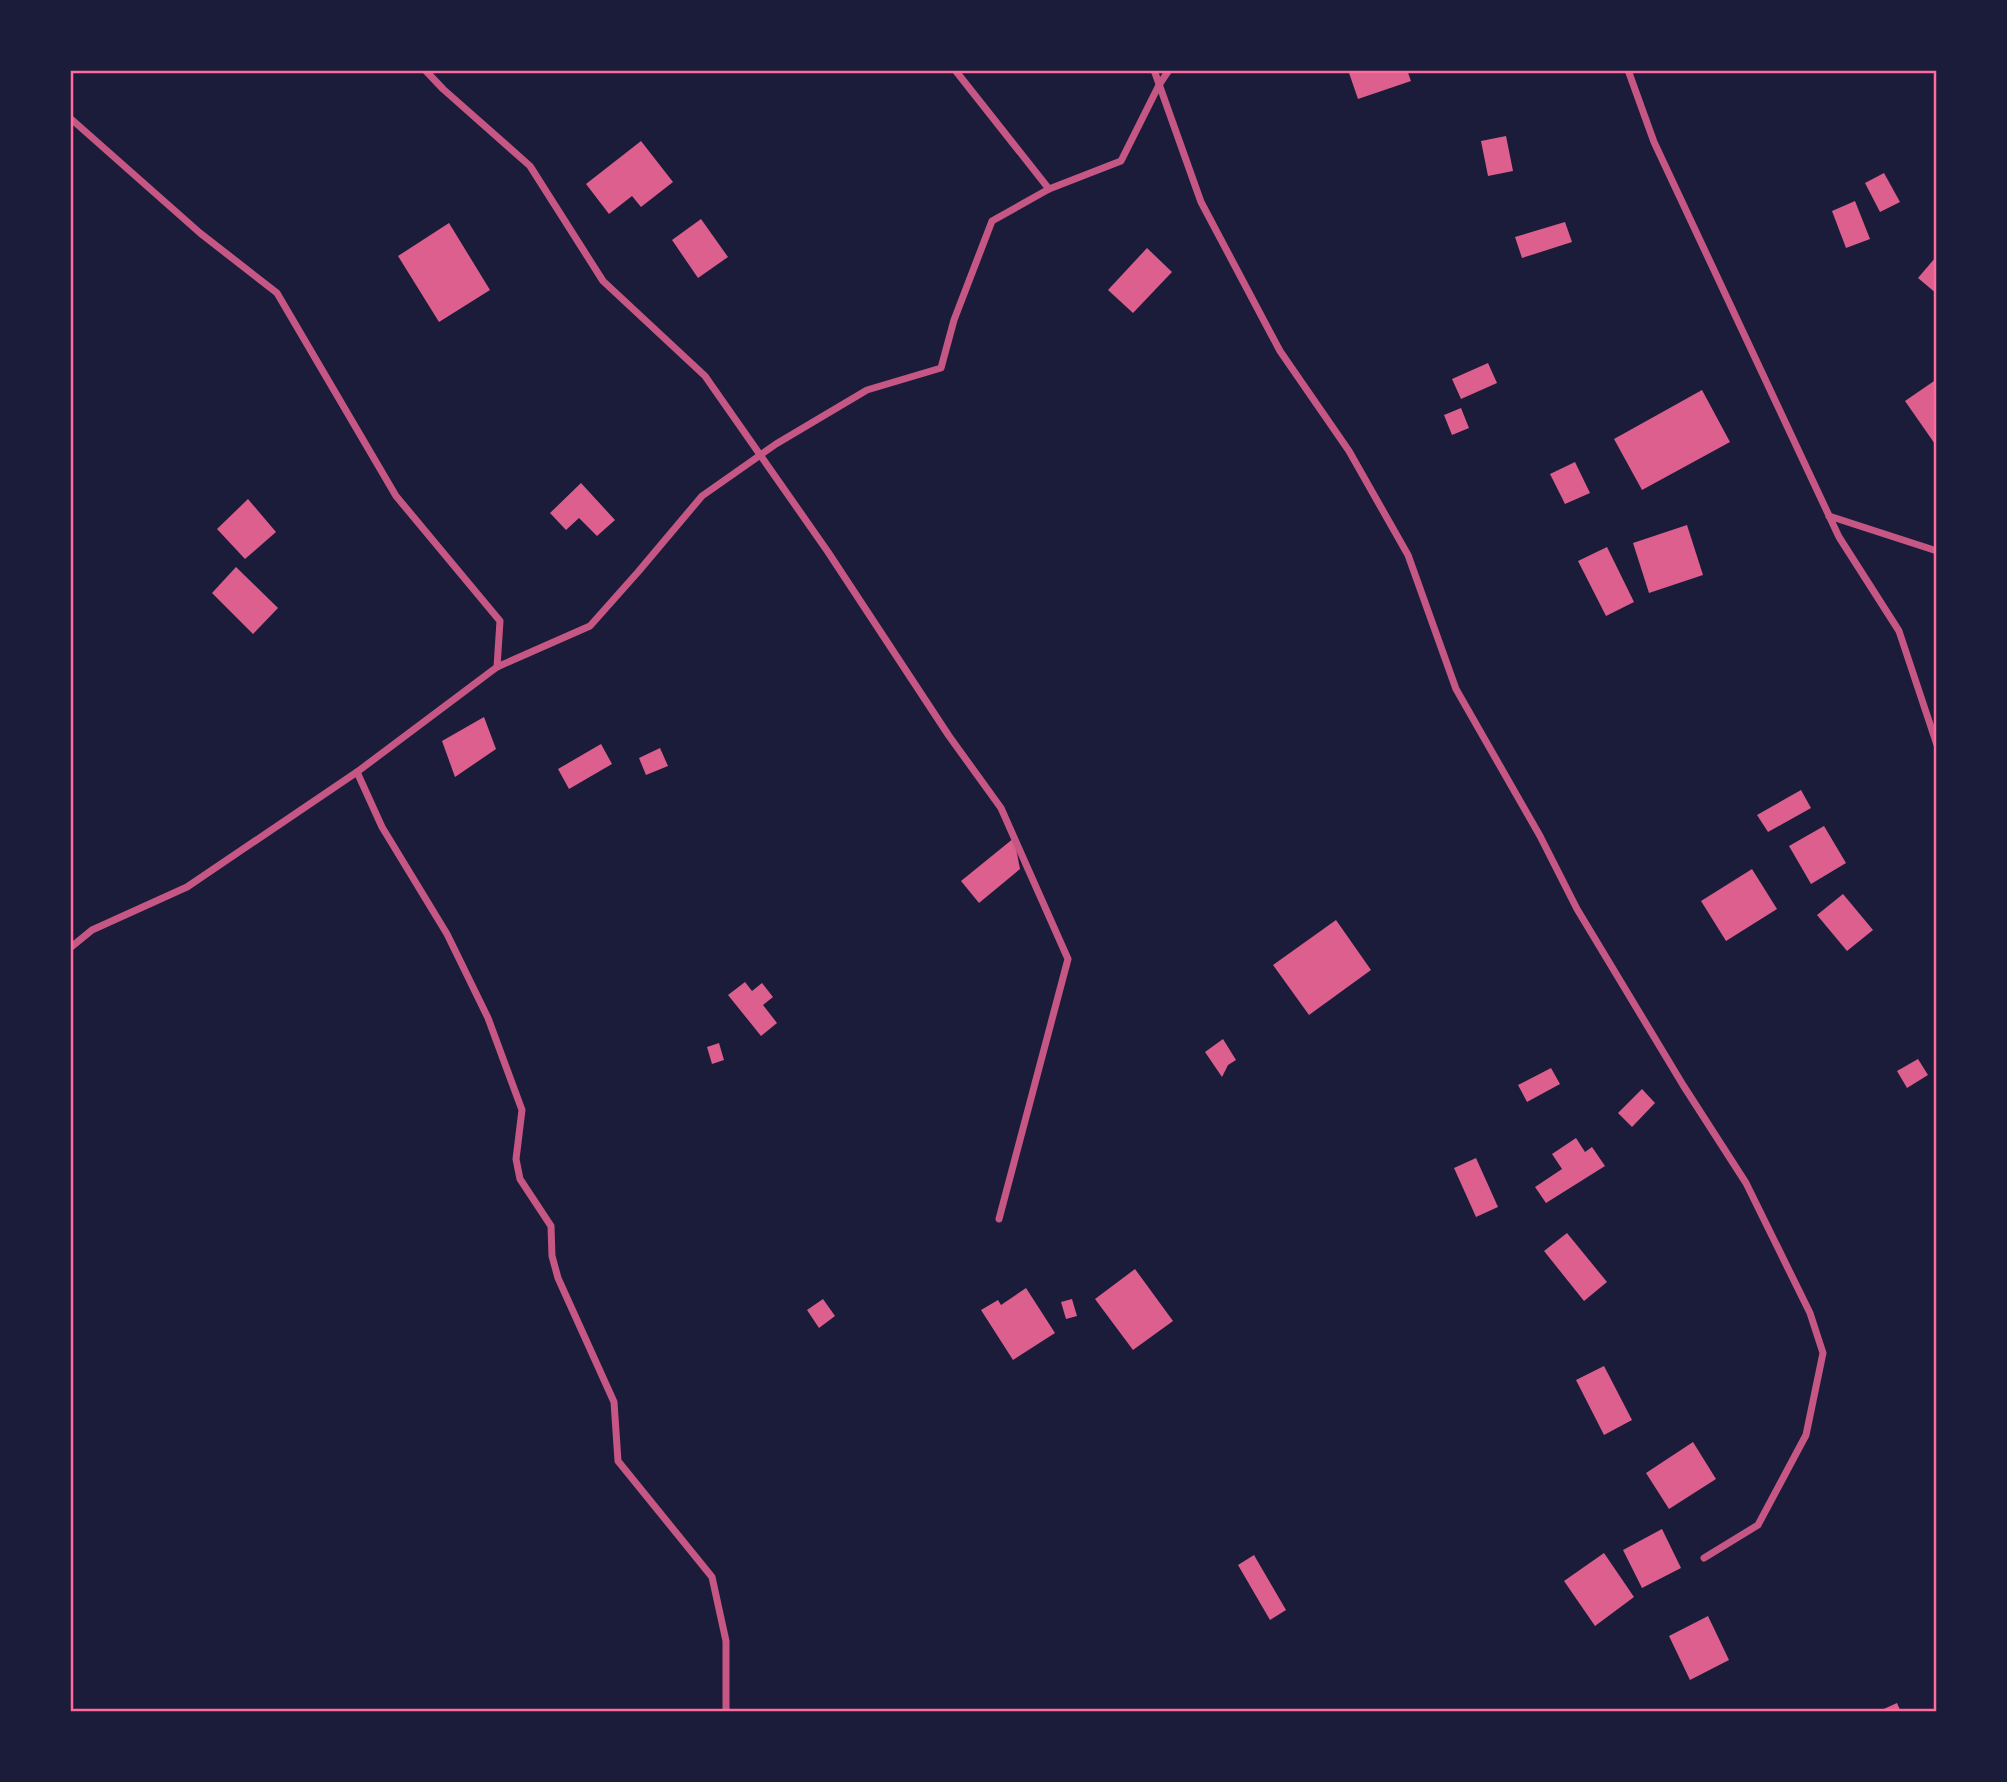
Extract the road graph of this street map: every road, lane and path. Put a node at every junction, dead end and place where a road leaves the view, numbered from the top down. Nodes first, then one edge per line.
1 (425, 70) edge
2 (955, 70) edge
3 (1154, 70) edge
4 (1169, 70) edge
5 (1628, 70) edge
6 (1158, 85) junction
7 (70, 118) edge
8 (1049, 189) junction
9 (760, 455) junction
10 (1829, 516) junction
11 (1937, 551) edge
12 (497, 667) junction
13 (1937, 745) edge
14 (357, 772) junction
15 (70, 948) edge
16 (999, 1219) dead end
17 (1704, 1558) dead end
18 (726, 1712) edge

1 - 9 street
2 - 8 street
3 - 6 street
4 - 6 street
5 - 10 street
6 - 8 street
6 - 17 street
7 - 12 street
8 - 9 street
9 - 12 street
9 - 16 street
10 - 11 street
10 - 13 street
12 - 14 street
14 - 15 street
14 - 18 street

